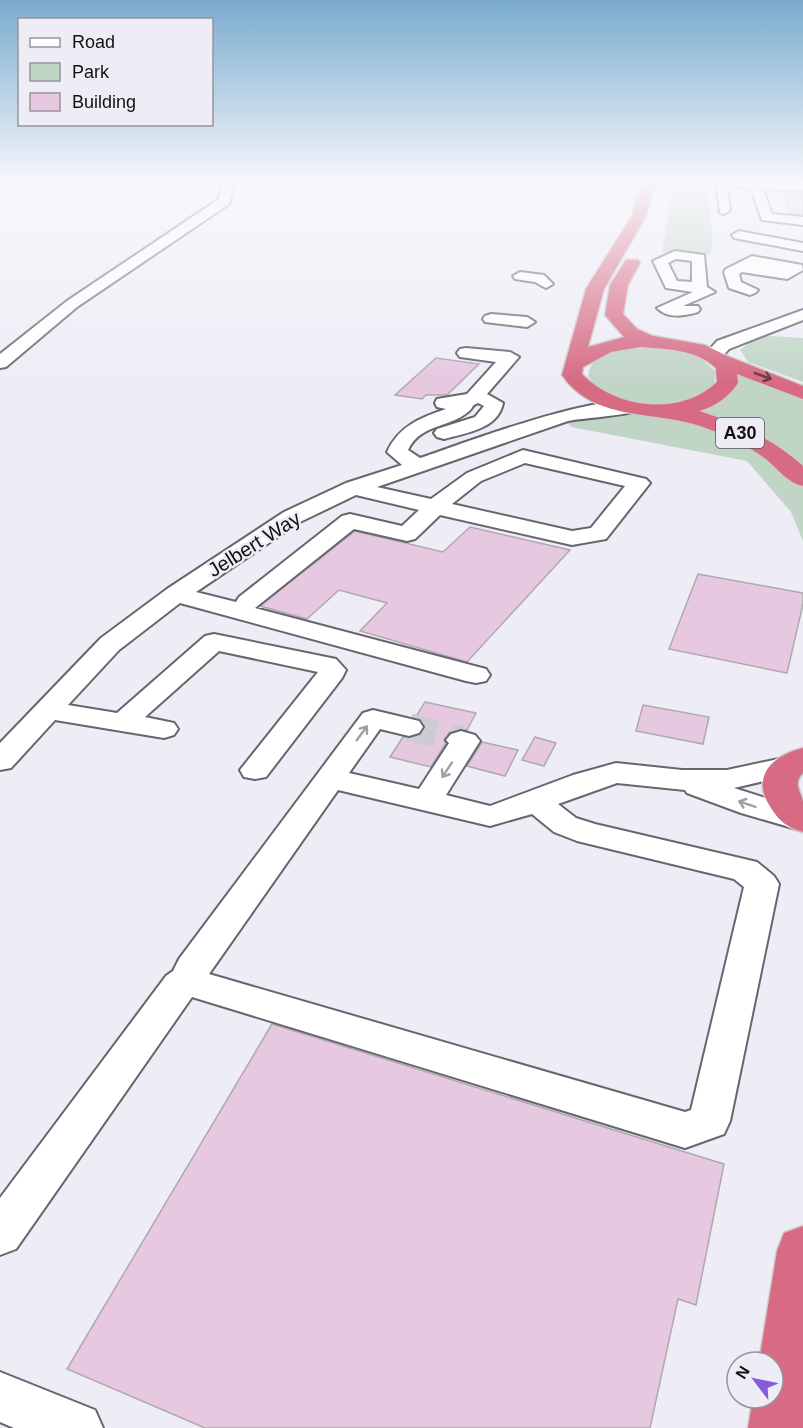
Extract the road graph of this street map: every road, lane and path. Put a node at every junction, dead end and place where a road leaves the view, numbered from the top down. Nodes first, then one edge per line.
1 (156, 248) edge
2 (620, 248) edge
3 (640, 249) dead end
4 (741, 267) dead end
5 (520, 276) dead end
6 (546, 284) dead end
7 (701, 290) junction
8 (793, 290) dead end
9 (740, 294) junction
10 (692, 309) dead end
11 (803, 315) edge
12 (491, 319) dead end
13 (526, 322) dead end
14 (770, 328) junction
15 (803, 336) edge
16 (740, 339) junction
17 (655, 342) junction
18 (466, 353) dead end
19 (717, 358) junction
20 (0, 363) edge
21 (573, 365) junction
22 (581, 388) junction
23 (803, 393) edge
24 (468, 400) junction
25 (633, 408) junction
26 (666, 409) junction
27 (563, 416) junction
28 (437, 426) junction
29 (418, 466) junction
30 (803, 479) edge
31 (354, 488) junction
32 (435, 507) junction
33 (176, 594) junction
34 (248, 602) dead end
35 (476, 675) dead end
36 (48, 710) junction
37 (124, 721) junction
38 (409, 728) tunnel mouth
39 (164, 729) dead end
40 (461, 740) dead end
41 (797, 760) edge
42 (0, 761) edge
43 (255, 770) dead end
44 (329, 778) junction
45 (682, 780) junction
46 (426, 802) junction
47 (536, 802) junction
48 (803, 820) edge
49 (189, 978) junction
50 (0, 1234) edge
51 (803, 1251) edge
52 (0, 1397) edge
53 (77, 1428) edge
54 (778, 1428) edge

1 - 20 street
2 - 21 highway
3 - 17 highway
4 - 9 street
5 - 6 street
7 - 7 street
7 - 9 street
7 - 10 street
8 - 9 street
11 - 14 street
12 - 13 street
14 - 15 street
14 - 16 street
16 - 17 street
16 - 19 street
17 - 19 highway
17 - 21 highway
18 - 24 street
19 -> 23 highway
19 - 26 highway
21 - 22 highway
22 - 25 highway
22 - 27 street, Jelbert Way
24 - 28 street
24 - 28 street
25 - 26 highway
25 - 27 street, Jelbert Way
26 - 30 highway, A30
27 - 29 street, Jelbert Way
28 - 29 street
29 - 31 street, Jelbert Way
31 - 32 street
31 - 33 street, Jelbert Way
32 - 32 street
32 - 34 street
33 - 35 street
33 - 36 street, Jelbert Way
36 - 37 street
36 - 42 street, Jelbert Way
37 - 39 street
37 - 43 street
44 -> 38 street
40 -> 46 street
41 - 45 street
41 - 48 highway
44 - 46 street
44 - 49 street
45 - 47 street
48 -> 45 street
46 - 47 street
47 - 49 street
49 - 50 street
51 - 54 highway
52 - 53 street

